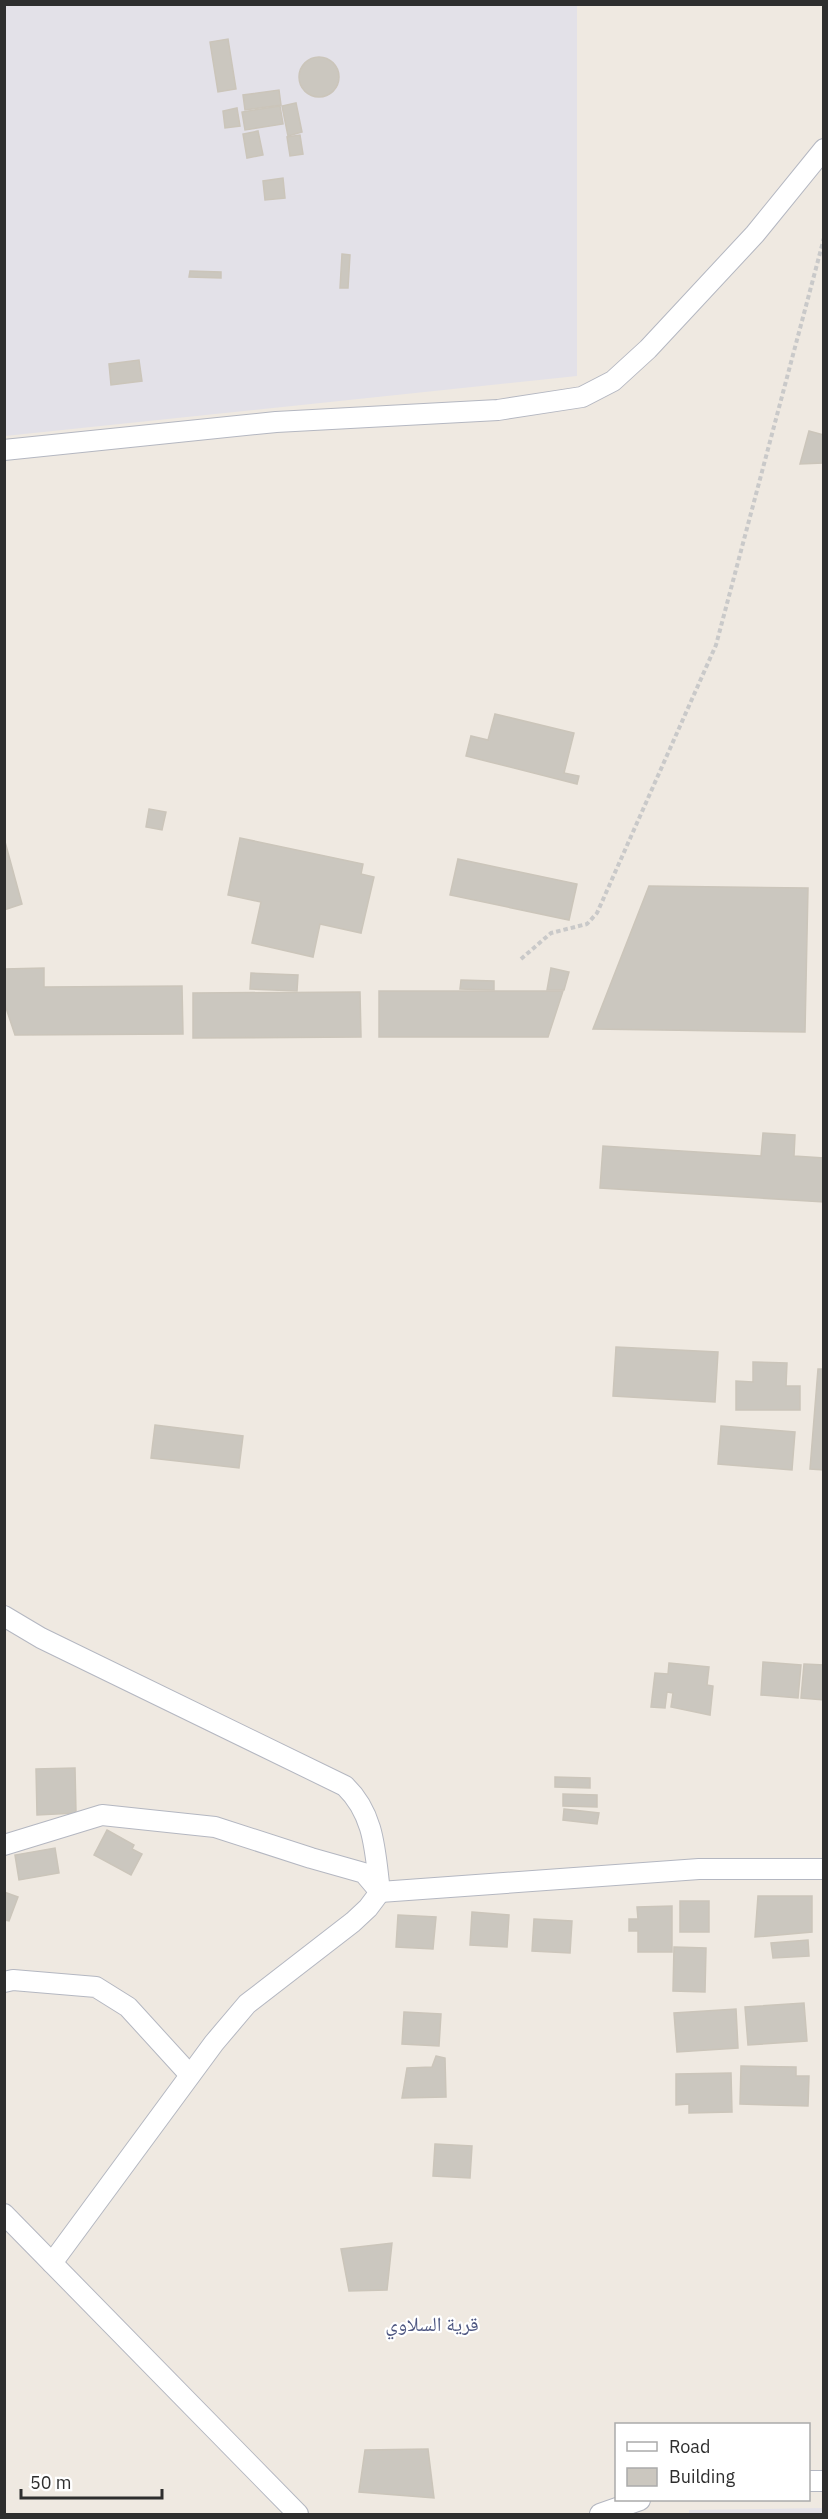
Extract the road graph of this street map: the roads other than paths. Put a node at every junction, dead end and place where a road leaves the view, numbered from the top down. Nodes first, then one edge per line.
1 (824, 149) edge
2 (4, 450) edge
3 (4, 1616) edge
4 (4, 1845) edge
5 (824, 1869) edge
6 (380, 1892) junction
7 (4, 1982) edge
8 (190, 2075) junction
9 (4, 2214) edge
10 (52, 2263) junction
11 (633, 2506) edge
12 (298, 2514) edge
13 (600, 2514) edge

1 - 2 street
3 - 6 street
4 - 6 street
5 - 6 street
6 - 8 street
7 - 8 street
8 - 10 street
9 - 10 street
10 - 12 street
11 - 13 street

